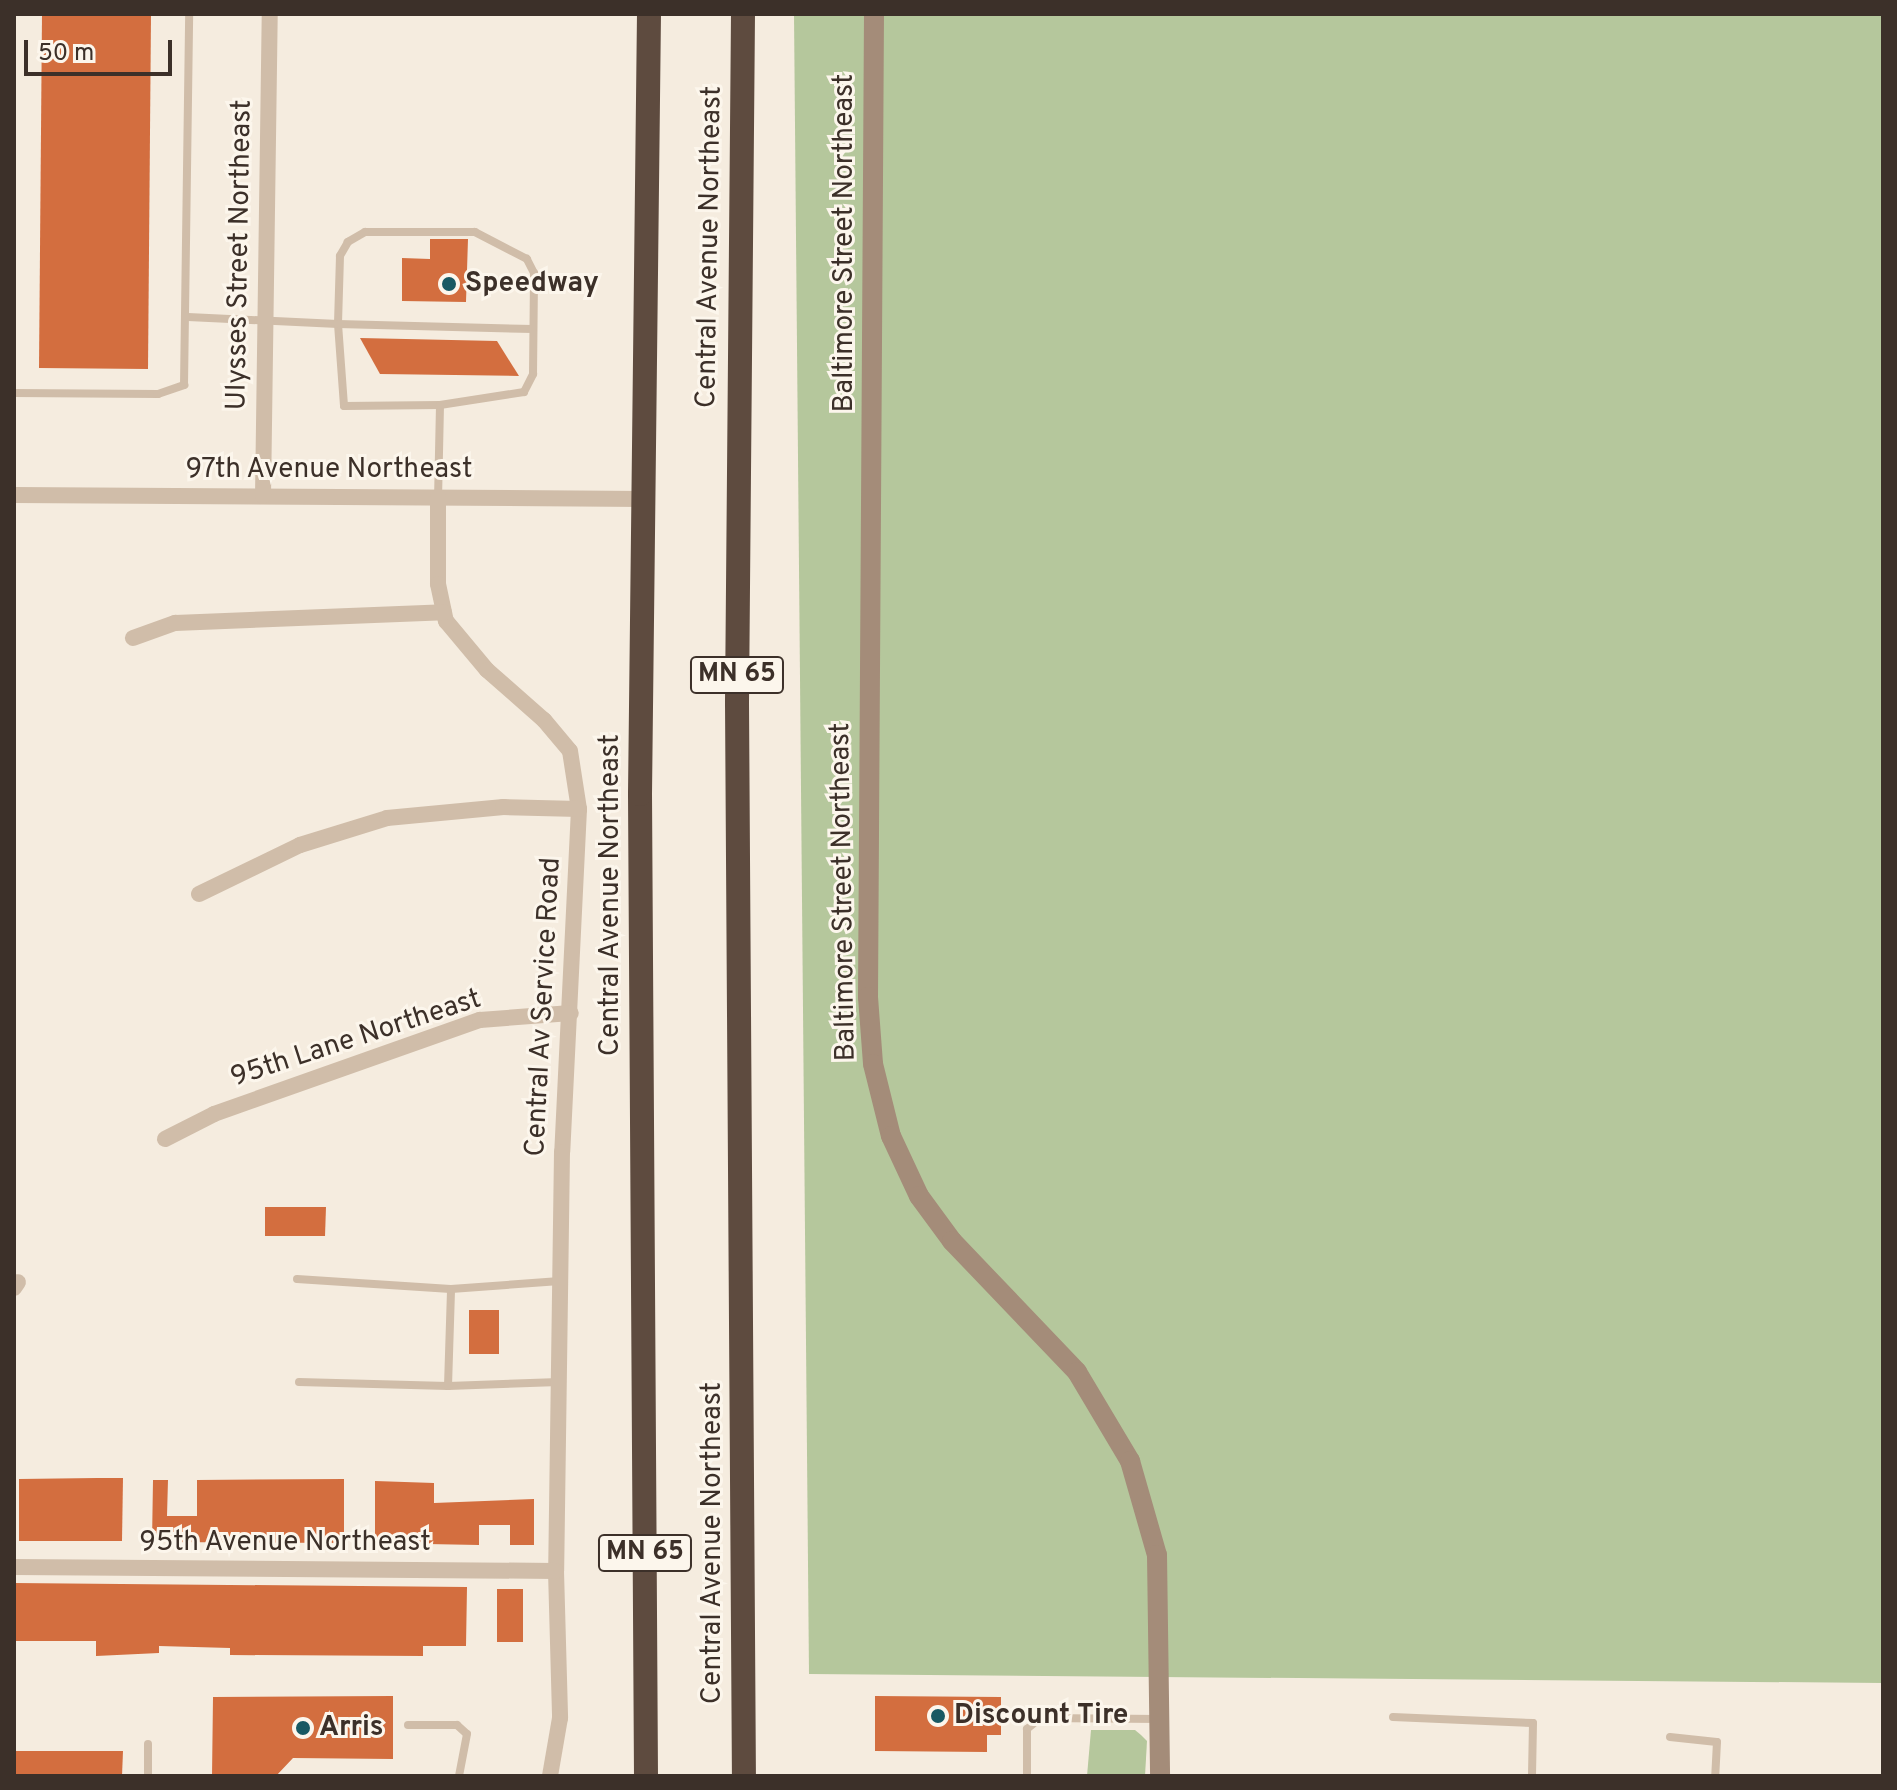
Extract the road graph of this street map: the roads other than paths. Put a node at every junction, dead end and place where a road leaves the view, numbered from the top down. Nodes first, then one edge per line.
1 (189, 14) edge
2 (270, 14) edge
3 (649, 14) edge
4 (743, 14) edge
5 (874, 14) edge
6 (188, 317) junction
7 (265, 319) junction
8 (338, 324) junction
9 (533, 329) junction
10 (14, 393) edge
11 (440, 405) junction
12 (14, 495) edge
13 (263, 496) junction
14 (438, 497) junction
15 (643, 499) junction
16 (444, 612) junction
17 (133, 638) dead end
18 (579, 809) junction
19 (199, 894) dead end
20 (571, 1013) junction
21 (165, 1139) dead end
22 (297, 1279) dead end
23 (560, 1281) junction
24 (451, 1289) junction
25 (299, 1382) dead end
26 (559, 1382) junction
27 (448, 1386) junction
28 (14, 1567) edge
29 (556, 1571) junction
30 (1393, 1717) dead end
31 (1160, 1719) junction
32 (408, 1725) dead end
33 (1670, 1737) dead end
34 (148, 1744) dead end
35 (148, 1776) edge
36 (459, 1776) edge
37 (550, 1776) edge
38 (646, 1776) edge
39 (744, 1776) edge
40 (1027, 1776) edge
41 (1160, 1776) edge
42 (1532, 1776) edge
43 (1715, 1776) edge

1 - 6 lane
2 - 7 street, Ulysses Street Northeast
3 - 15 highway, Central Avenue Northeast / MN 65
4 - 39 highway, Central Avenue Northeast / MN 65
5 - 31 street, Baltimore Street Northeast
6 - 7 lane
6 - 10 lane
7 - 8 lane
7 - 13 street, Ulysses Street Northeast
8 - 9 lane
8 - 9 lane
8 - 11 lane
9 - 11 lane
11 - 14 lane
12 - 13 street, 97th Avenue Northeast
13 - 14 street, 97th Avenue Northeast
14 - 15 street, 97th Avenue Northeast
14 - 16 street, Central Av Service Road
15 - 38 highway, Central Avenue Northeast / MN 65
16 - 17 street
16 - 18 street, Central Av Service Road
18 - 19 street
18 - 20 street, Central Av Service Road
20 - 21 street, 95th Lane Northeast
20 - 23 street, Central Av Service Road
22 - 24 lane
23 - 24 lane
23 - 26 street, Central Av Service Road
24 - 27 lane
25 - 27 lane
26 - 27 lane
26 - 29 street, Central Av Service Road
28 - 29 street, 95th Avenue Northeast
29 - 37 street
30 - 42 lane
31 - 40 lane
31 - 41 street, Baltimore Street Northeast
32 - 36 lane
33 - 43 lane
34 - 35 lane

